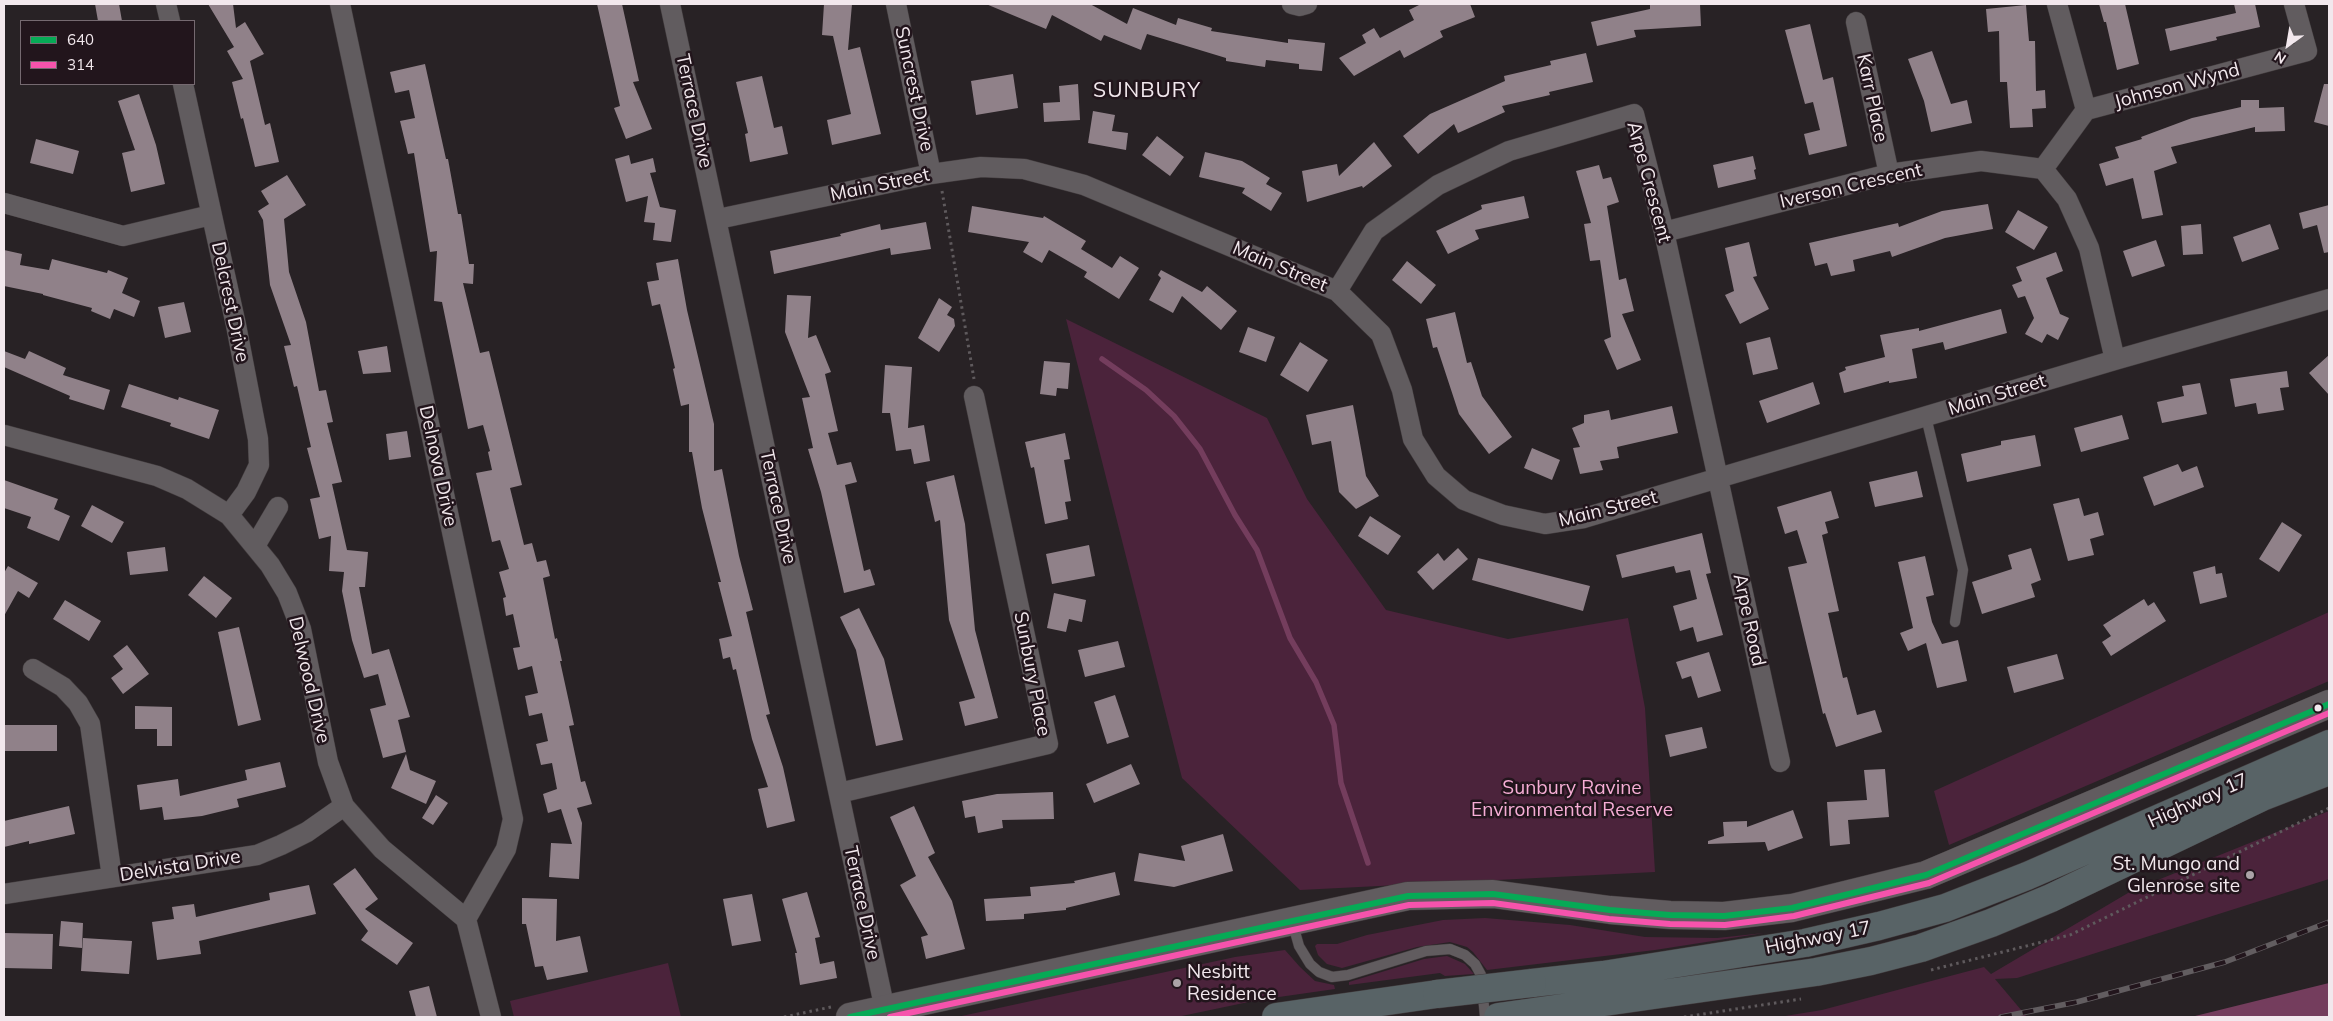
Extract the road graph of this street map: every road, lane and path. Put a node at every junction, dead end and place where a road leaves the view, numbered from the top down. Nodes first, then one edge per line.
1 (166, 4) edge
2 (340, 4) edge
3 (670, 4) edge
4 (896, 4) edge
5 (1292, 4) edge
6 (1307, 4) edge
7 (2057, 4) edge
8 (2294, 4) edge
9 (170, 20) edge
10 (1856, 22) dead end
11 (183, 85) edge
12 (2086, 110) junction
13 (2043, 169) junction
14 (935, 173) junction
15 (1889, 174) junction
16 (4, 203) edge
17 (211, 216) junction
18 (718, 219) junction
19 (1664, 232) junction
20 (1337, 291) junction
21 (2329, 299) edge
22 (2115, 360) junction
23 (974, 396) joint
24 (1926, 417) junction
25 (4, 435) edge
26 (1718, 479) junction
27 (278, 508) dead end
28 (229, 515) junction
29 (255, 546) junction
30 (1955, 622) dead end
31 (33, 669) dead end
32 (2329, 704) edge
33 (2329, 744) edge
34 (1780, 762) dead end
35 (2329, 770) edge
36 (839, 793) junction
37 (344, 806) junction
38 (112, 877) junction
39 (4, 894) edge
40 (466, 919) junction
41 (1292, 920) junction
42 (885, 1010) junction
43 (844, 1011) edge
44 (491, 1017) edge
45 (784, 1017) edge
46 (1276, 1017) edge
47 (1485, 1017) edge
48 (1498, 1017) edge

1 - 9 street
2 - 40 street, Delnova Drive
3 - 18 street, Terrace Drive
4 - 14 street, Suncrest Drive
5 - 6 street
7 - 12 street
8 - 12 street, Johnson Wynd
10 - 15 street, Karr Place
11 - 17 street, Delcrest Drive
12 - 13 street
13 - 15 street, Iverson Crescent
13 - 22 street
14 - 18 street, Main Street
14 - 20 street, Main Street
14 - 23 path
15 - 19 street, Iverson Crescent
16 - 17 street
17 - 28 street, Delcrest Drive
18 - 36 street, Terrace Drive
19 - 20 street, Arpe Crescent
19 - 26 street, Arpe Crescent
20 - 26 street, Main Street
21 - 22 street, Main Street
22 - 24 street, Main Street
23 - 36 street, Sunbury Place
24 - 26 street, Main Street
24 - 30 lane
25 - 28 street, Delwood Drive
26 - 34 street, Arpe Road
27 - 29 street
28 - 29 street, Delwood Drive
29 - 37 street, Delwood Drive
31 - 38 street
32 - 41 street
33 - 46 highway, Highway 17, bridge
35 - 48 highway, Highway 17
36 - 42 street, Terrace Drive
37 - 38 street, Delvista Drive
37 - 40 street, Delwood Drive
38 - 39 street, Delvista Drive
40 - 44 street
41 - 42 street
41 - 47 lane
42 - 43 street
43 - 45 path

